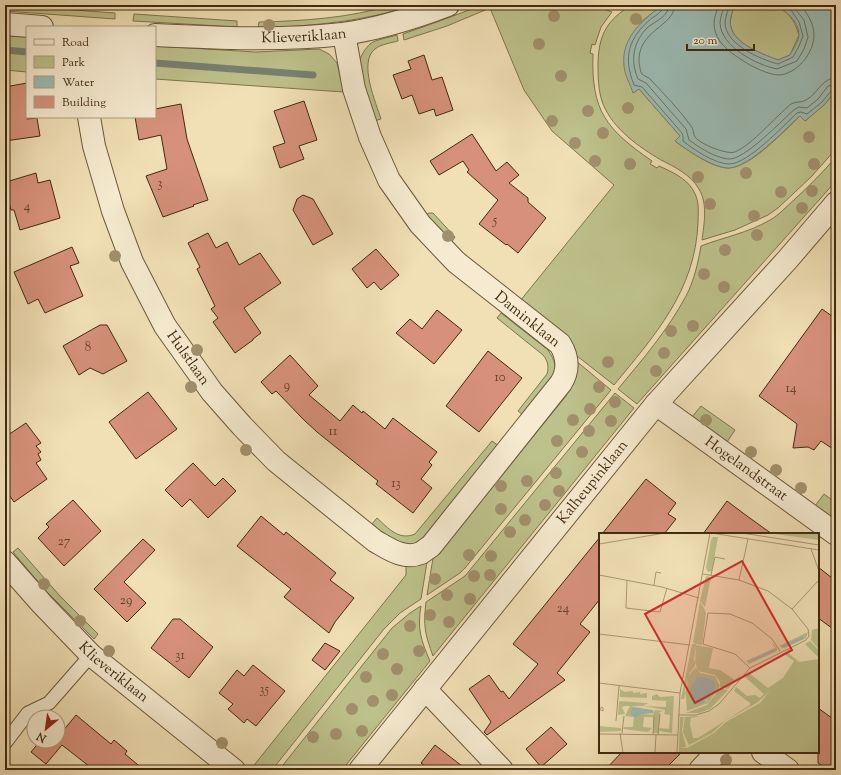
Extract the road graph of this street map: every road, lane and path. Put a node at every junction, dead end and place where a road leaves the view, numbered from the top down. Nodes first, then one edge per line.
1 (448, 5) edge
2 (5, 24) edge
3 (30, 26) edge
4 (344, 34) junction
5 (156, 35) edge
6 (89, 118) edge
7 (836, 203) edge
8 (656, 404) junction
9 (836, 534) edge
10 (376, 541) joint
11 (5, 562) edge
12 (91, 655) junction
13 (425, 690) junction
14 (5, 743) edge
15 (716, 753) edge
16 (764, 753) edge
17 (234, 770) edge
18 (360, 770) edge
19 (502, 770) edge
20 (700, 770) edge
21 (788, 770) edge

1 - 4 street, Klieveriklaan
2 - 3 street
4 - 5 street, Klieveriklaan
4 - 10 street, Daminklaan
6 - 10 street, Hulstlaan
7 - 8 street, Kalheupinklaan
8 - 9 street, Hogelandstraat
8 - 13 street, Kalheupinklaan
11 - 12 street, Klieveriklaan
12 - 14 lane
12 - 17 street, Klieveriklaan
13 - 18 street, Kalheupinklaan
13 - 19 street
15 - 20 street
16 - 21 street

